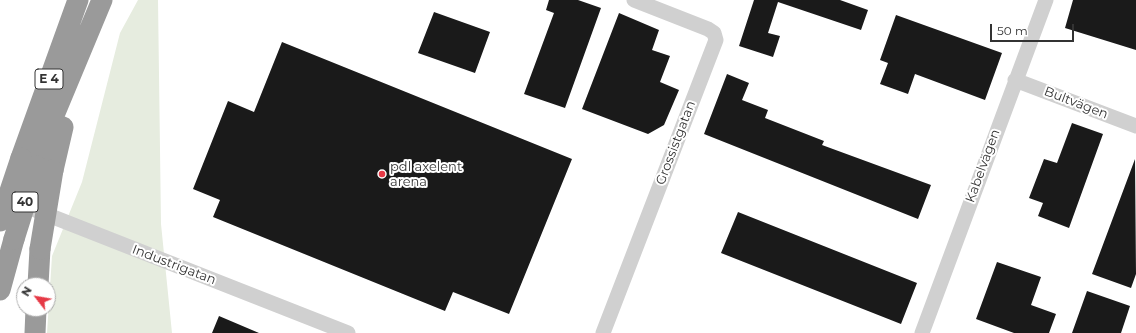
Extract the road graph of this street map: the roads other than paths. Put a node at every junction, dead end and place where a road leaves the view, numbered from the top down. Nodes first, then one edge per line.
1 (78, 0) edge
2 (102, 0) edge
3 (634, 0) edge
4 (1046, 0) edge
5 (1015, 80) junction
6 (1136, 126) edge
7 (37, 164) junction
8 (0, 196) edge
9 (0, 221) edge
10 (38, 277) edge
11 (0, 290) edge
12 (36, 317) edge
13 (35, 333) edge
14 (348, 333) edge
15 (603, 333) edge
16 (922, 333) edge

1 - 7 highway, E 4
2 - 7 highway, 40
3 - 15 street, Grossistgatan
4 - 5 street, Kabelvägen
5 - 6 street, Bultvägen
5 - 16 street, Kabelvägen
7 - 9 highway, E 4, bridge
7 - 10 highway, E 4, bridge
7 - 11 highway, 40, bridge
8 - 14 street, Industrigatan
12 - 13 highway

